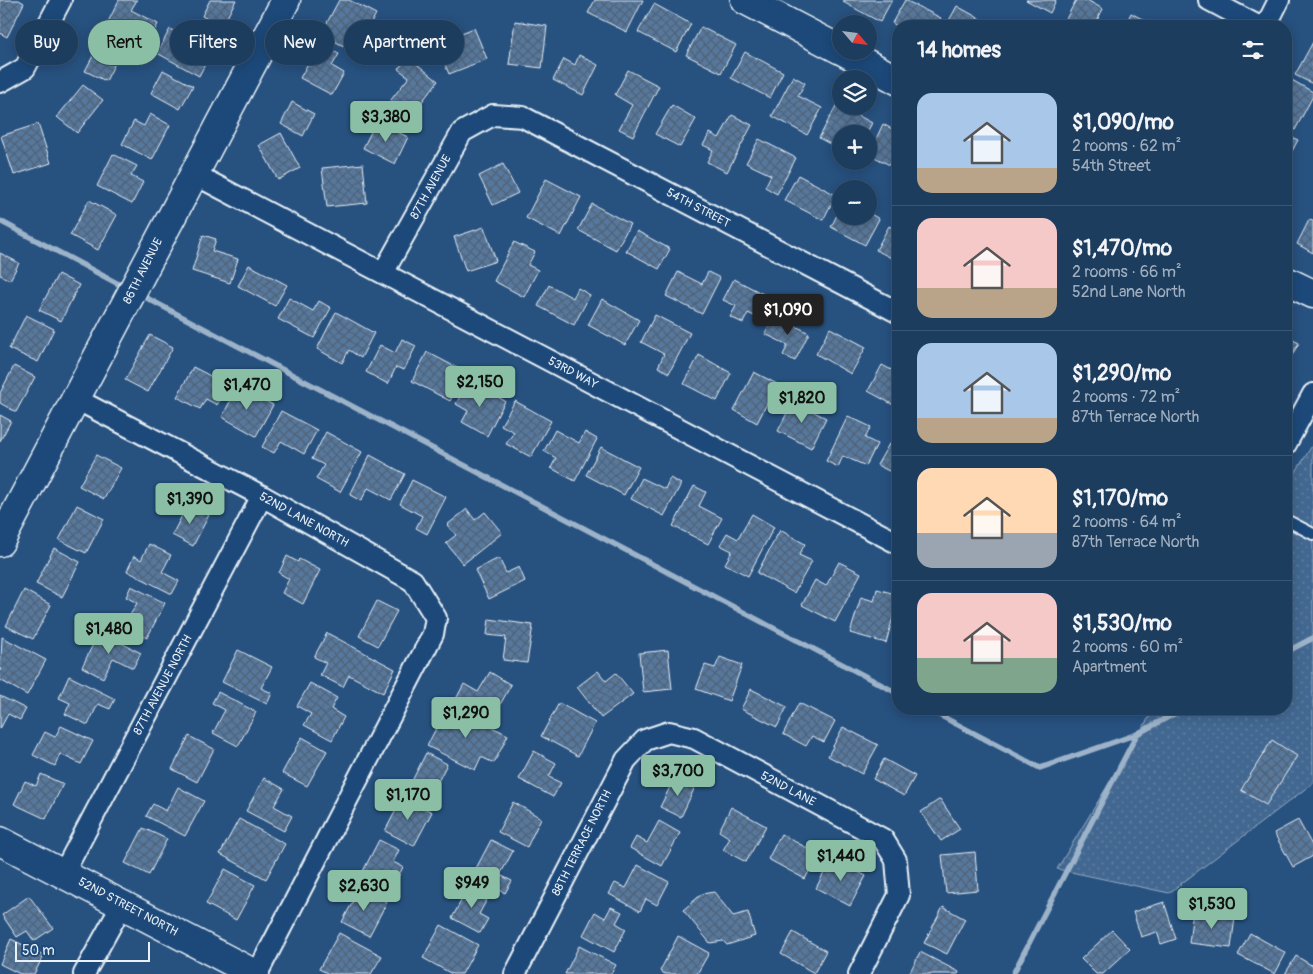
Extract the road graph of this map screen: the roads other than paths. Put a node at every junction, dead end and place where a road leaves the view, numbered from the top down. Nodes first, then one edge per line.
1 (61, 0) edge
2 (286, 0) edge
3 (745, 0) edge
4 (1209, 0) edge
5 (1279, 0) edge
6 (1247, 20) edge
7 (1269, 20) edge
8 (832, 46) edge
9 (860, 60) edge
10 (892, 76) edge
11 (0, 82) edge
12 (494, 114) joint
13 (194, 174) junction
14 (382, 273) junction
15 (1292, 284) edge
16 (1313, 294) edge
17 (892, 309) edge
18 (1313, 394) edge
19 (76, 399) junction
20 (1292, 433) edge
21 (262, 496) junction
22 (1292, 523) edge
23 (1313, 534) edge
24 (892, 540) edge
25 (0, 542) edge
26 (669, 732) joint
27 (0, 841) edge
28 (64, 874) junction
29 (122, 904) junction
30 (248, 972) edge
31 (84, 974) edge
32 (515, 974) edge
33 (859, 974) edge

1 - 11 street
2 - 13 street, 86TH AVENUE
3 - 8 street
4 - 6 street
5 - 7 street
9 - 10 street
12 - 14 street, 87TH AVENUE
12 - 17 street, 54TH STREET
13 - 14 street, 53RD WAY
13 - 19 street, 86TH AVENUE
14 - 24 street, 53RD WAY
15 - 16 street
18 - 20 street
19 - 21 street, 52ND LANE NORTH
19 - 25 street, 86TH AVENUE
21 - 28 street, 87TH AVENUE NORTH
21 - 30 street, 52ND LANE NORTH
22 - 23 lane
26 - 32 street, 88TH TERRACE NORTH
26 - 33 street, 52ND LANE
27 - 28 street, 52ND STREET NORTH
28 - 29 street, 52ND STREET NORTH
29 - 30 street, 52ND STREET NORTH
29 - 31 street

